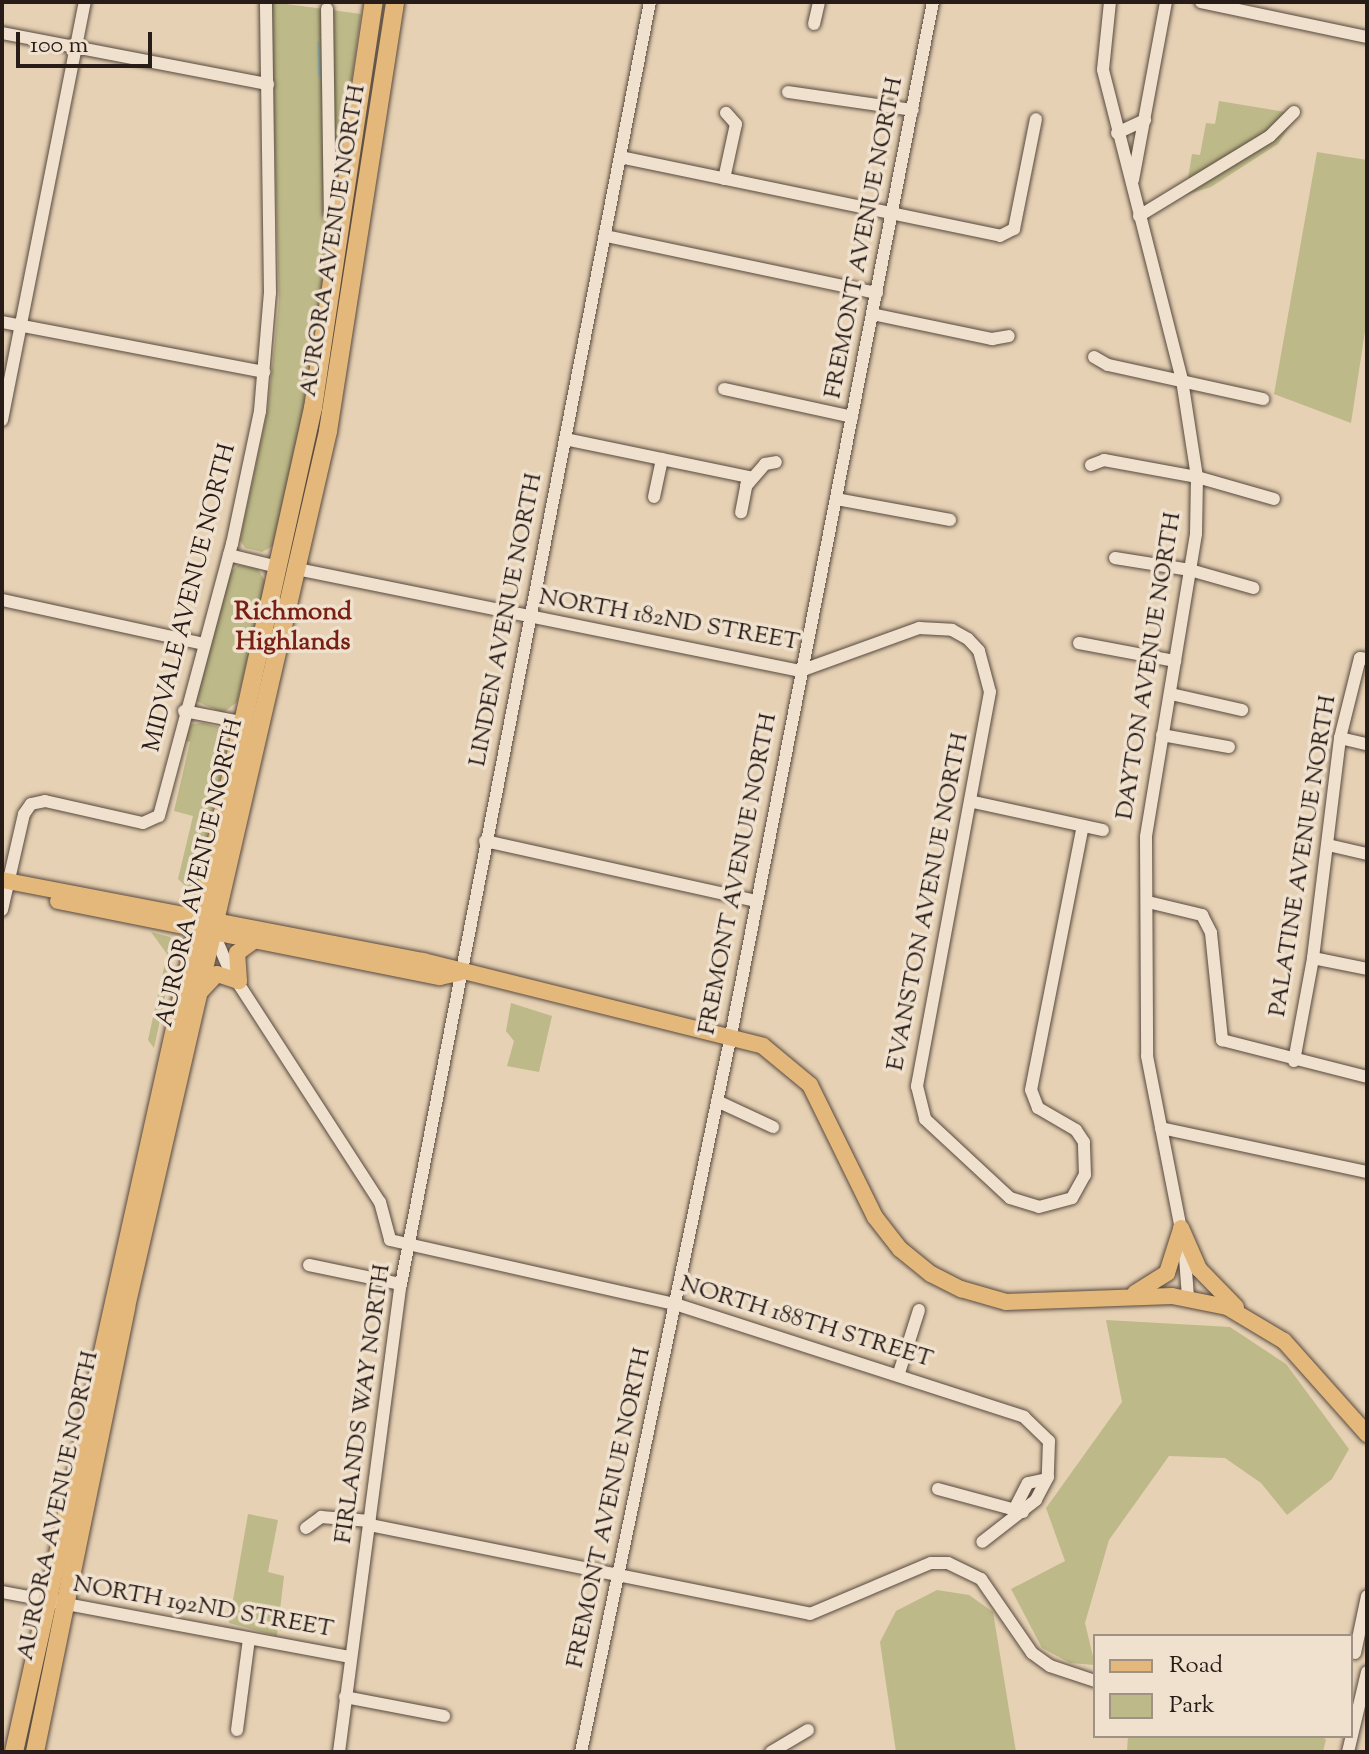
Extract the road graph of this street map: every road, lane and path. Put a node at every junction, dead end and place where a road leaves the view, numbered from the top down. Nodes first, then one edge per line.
1 (85, 2) edge
2 (266, 2) edge
3 (374, 2) edge
4 (395, 2) edge
5 (650, 2) edge
6 (819, 2) edge
7 (933, 2) edge
8 (1110, 2) edge
9 (1166, 2) edge
10 (1201, 2) edge
11 (327, 9) dead end
12 (814, 24) dead end
13 (2, 33) edge
14 (1367, 37) edge
15 (367, 42) junction
16 (77, 49) junction
17 (387, 59) junction
18 (268, 84) junction
19 (788, 92) dead end
20 (913, 110) junction
21 (1294, 112) dead end
22 (726, 113) dead end
23 (1036, 119) dead end
24 (1145, 120) junction
25 (1117, 133) junction
26 (620, 157) junction
27 (351, 158) junction
28 (368, 176) junction
29 (724, 179) junction
30 (1132, 186) junction
31 (330, 214) dead end
32 (893, 215) junction
33 (1139, 216) junction
34 (606, 236) junction
35 (877, 293) junction
36 (872, 314) junction
37 (2, 322) edge
38 (20, 326) junction
39 (1009, 336) dead end
40 (1094, 357) dead end
41 (264, 372) junction
42 (318, 378) junction
43 (1182, 380) junction
44 (724, 389) dead end
45 (1263, 399) dead end
46 (334, 401) junction
47 (852, 417) junction
48 (2, 420) edge
49 (565, 439) junction
50 (662, 459) junction
51 (776, 462) dead end
52 (1091, 465) dead end
53 (1197, 477) junction
54 (747, 482) junction
55 (654, 497) dead end
56 (836, 499) junction
57 (1274, 499) dead end
58 (741, 512) dead end
59 (950, 520) dead end
60 (229, 555) junction
61 (1115, 558) dead end
62 (288, 568) junction
63 (1190, 570) junction
64 (1253, 588) dead end
65 (2, 600) edge
66 (530, 619) junction
67 (1079, 643) dead end
68 (203, 644) junction
69 (1363, 658) edge
70 (1175, 661) junction
71 (800, 671) junction
72 (251, 683) junction
73 (990, 692) joint
74 (1171, 694) junction
75 (266, 701) junction
76 (1242, 710) dead end
77 (184, 711) junction
78 (241, 722) junction
79 (1162, 735) junction
80 (1340, 738) junction
81 (1367, 744) edge
82 (1229, 747) dead end
83 (973, 802) junction
84 (1083, 826) junction
85 (1103, 830) dead end
86 (485, 841) junction
87 (1328, 845) junction
88 (1367, 854) edge
89 (5, 885) edge
90 (756, 901) junction
91 (1148, 902) junction
92 (2, 910) edge
93 (205, 924) junction
94 (255, 940) junction
95 (1313, 958) junction
96 (1367, 969) edge
97 (459, 973) junction
98 (239, 981) junction
99 (197, 996) junction
100 (731, 1035) junction
101 (1294, 1061) junction
102 (1367, 1077) edge
103 (717, 1101) junction
104 (152, 1118) junction
105 (773, 1127) dead end
106 (1161, 1128) junction
107 (165, 1134) junction
108 (1367, 1172) edge
109 (1181, 1228) junction
110 (409, 1248) junction
111 (309, 1265) dead end
112 (401, 1284) junction
113 (114, 1286) junction
114 (1188, 1297) junction
115 (1123, 1298) junction
116 (675, 1304) junction
117 (126, 1307) junction
118 (919, 1310) dead end
119 (1243, 1313) junction
120 (108, 1316) junction
121 (120, 1333) junction
122 (899, 1373) junction
123 (1367, 1434) edge
124 (938, 1489) dead end
125 (1018, 1511) junction
126 (370, 1523) junction
127 (306, 1528) dead end
128 (982, 1542) dead end
129 (617, 1576) junction
130 (2, 1592) edge
131 (1367, 1596) edge
132 (53, 1603) junction
133 (249, 1639) junction
134 (1355, 1653) dead end
135 (350, 1657) junction
136 (1366, 1672) edge
137 (1093, 1680) edge
138 (345, 1697) junction
139 (444, 1716) dead end
140 (237, 1730) dead end
141 (808, 1730) dead end
142 (1353, 1730) edge
143 (14, 1752) edge
144 (35, 1752) edge
145 (339, 1752) edge
146 (581, 1752) edge
147 (771, 1752) edge

1 - 16 street
2 - 18 street, MIDVALE AVENUE NORTH
3 - 15 highway, AURORA AVENUE NORTH
4 - 17 highway, AURORA AVENUE NORTH
5 - 26 street, LINDEN AVENUE NORTH
6 - 12 street
7 - 20 street, FREMONT AVENUE NORTH
8 - 25 street, DAYTON AVENUE NORTH
9 - 24 street
10 - 14 street
11 - 31 street
13 - 16 street
15 - 17 main road
15 - 27 highway, AURORA AVENUE NORTH
16 - 18 street
16 - 38 street
17 - 28 highway, AURORA AVENUE NORTH
18 - 41 street, MIDVALE AVENUE NORTH
19 - 20 street
20 - 32 street, FREMONT AVENUE NORTH
21 - 33 street
22 - 29 street
23 - 32 street
24 - 25 street
24 - 30 street
25 - 30 street, DAYTON AVENUE NORTH
26 - 29 street
26 - 34 street, LINDEN AVENUE NORTH
27 - 28 main road
27 - 42 highway, AURORA AVENUE NORTH
28 - 46 highway, AURORA AVENUE NORTH
29 - 32 street
30 - 33 street, DAYTON AVENUE NORTH
32 - 35 street, FREMONT AVENUE NORTH
33 - 43 street, DAYTON AVENUE NORTH
34 - 35 street
34 - 49 street, LINDEN AVENUE NORTH
35 - 36 street, FREMONT AVENUE NORTH
36 - 39 street
36 - 47 street, FREMONT AVENUE NORTH
37 - 38 street
38 - 41 street
38 - 48 street
40 - 43 street
41 - 60 street, MIDVALE AVENUE NORTH
42 - 46 main road
42 - 62 highway, AURORA AVENUE NORTH
43 - 45 street
43 - 53 street, DAYTON AVENUE NORTH
44 - 47 street
46 - 62 highway, AURORA AVENUE NORTH
47 - 56 street, FREMONT AVENUE NORTH
49 - 50 street
49 - 66 street, LINDEN AVENUE NORTH
50 - 54 street
50 - 55 street
51 - 54 street
52 - 53 street
53 - 57 street
53 - 63 street, DAYTON AVENUE NORTH
54 - 58 street
56 - 59 street
56 - 71 street, FREMONT AVENUE NORTH
60 - 62 street, NORTH 182ND STREET
60 - 68 street, MIDVALE AVENUE NORTH
61 - 63 street
62 - 66 street, NORTH 182ND STREET
62 - 72 highway, AURORA AVENUE NORTH
62 - 75 highway, AURORA AVENUE NORTH
63 - 64 street
63 - 70 street, DAYTON AVENUE NORTH
65 - 68 street
66 - 71 street, NORTH 182ND STREET
66 - 86 street, LINDEN AVENUE NORTH
67 - 70 street
68 - 77 street, MIDVALE AVENUE NORTH
69 - 80 street, PALATINE AVENUE NORTH
70 - 74 street, DAYTON AVENUE NORTH
71 - 73 street, NORTH 182ND STREET
71 - 90 street, FREMONT AVENUE NORTH
72 - 75 main road
72 - 78 highway, AURORA AVENUE NORTH
73 - 83 street, EVANSTON AVENUE NORTH
74 - 76 street
74 - 79 street, DAYTON AVENUE NORTH
75 - 93 highway, AURORA AVENUE NORTH
77 - 78 street
77 - 89 street, MIDVALE AVENUE NORTH
78 - 93 highway, AURORA AVENUE NORTH
79 - 82 street
79 - 91 street, DAYTON AVENUE NORTH
80 - 81 street
80 - 87 street, PALATINE AVENUE NORTH
83 - 84 street
83 - 84 street, EVANSTON AVENUE NORTH
84 - 85 street
86 - 90 street
86 - 97 street, LINDEN AVENUE NORTH
87 - 88 street
87 - 95 street, PALATINE AVENUE NORTH
89 - 92 street, MIDVALE AVENUE NORTH
89 - 93 main road
90 - 100 street, FREMONT AVENUE NORTH
91 - 101 street
91 - 106 street, DAYTON AVENUE NORTH
93 - 94 main road
93 - 97 main road
93 - 98 street, FIRLANDS WAY NORTH
93 - 99 highway, AURORA AVENUE NORTH
93 - 104 highway, AURORA AVENUE NORTH
94 - 97 main road
94 - 98 main road
95 - 96 street
95 - 101 street, PALATINE AVENUE NORTH
97 - 100 main road
97 - 110 street, LINDEN AVENUE NORTH
98 - 99 main road
98 - 110 street, FIRLANDS WAY NORTH
99 - 107 highway, AURORA AVENUE NORTH
100 - 103 street, FREMONT AVENUE NORTH
100 - 115 main road
101 - 102 street
103 - 105 street
103 - 116 street, FREMONT AVENUE NORTH
104 - 107 main road
104 - 113 highway, AURORA AVENUE NORTH
106 - 108 street
106 - 109 street, DAYTON AVENUE NORTH
107 - 117 highway, AURORA AVENUE NORTH
109 - 114 street, DAYTON AVENUE NORTH
109 - 115 main road
109 - 119 main road
110 - 112 street, FIRLANDS WAY NORTH
110 - 116 street, NORTH 188TH STREET
111 - 112 street
112 - 126 street, FIRLANDS WAY NORTH
113 - 117 main road
113 - 120 highway, AURORA AVENUE NORTH
114 - 115 main road
114 - 119 main road
116 - 122 street, NORTH 188TH STREET
116 - 129 street, FREMONT AVENUE NORTH
117 - 121 highway, AURORA AVENUE NORTH
118 - 122 street
119 - 123 main road
120 - 121 main road
120 - 132 highway, AURORA AVENUE NORTH
121 - 132 highway, AURORA AVENUE NORTH
122 - 125 street, NORTH 188TH STREET
124 - 125 street
125 - 128 street, NORTH 188TH STREET
126 - 127 street
126 - 129 street
126 - 135 street, FIRLANDS WAY NORTH
129 - 137 street
129 - 146 street, FREMONT AVENUE NORTH
130 - 132 street, NORTH 192ND STREET
131 - 134 street
132 - 133 street, NORTH 192ND STREET
132 - 143 highway, AURORA AVENUE NORTH
132 - 144 highway, AURORA AVENUE NORTH
133 - 135 street, NORTH 192ND STREET
133 - 140 street
135 - 138 street, FIRLANDS WAY NORTH
136 - 142 street
138 - 139 street
138 - 145 street, FIRLANDS WAY NORTH
141 - 147 street

